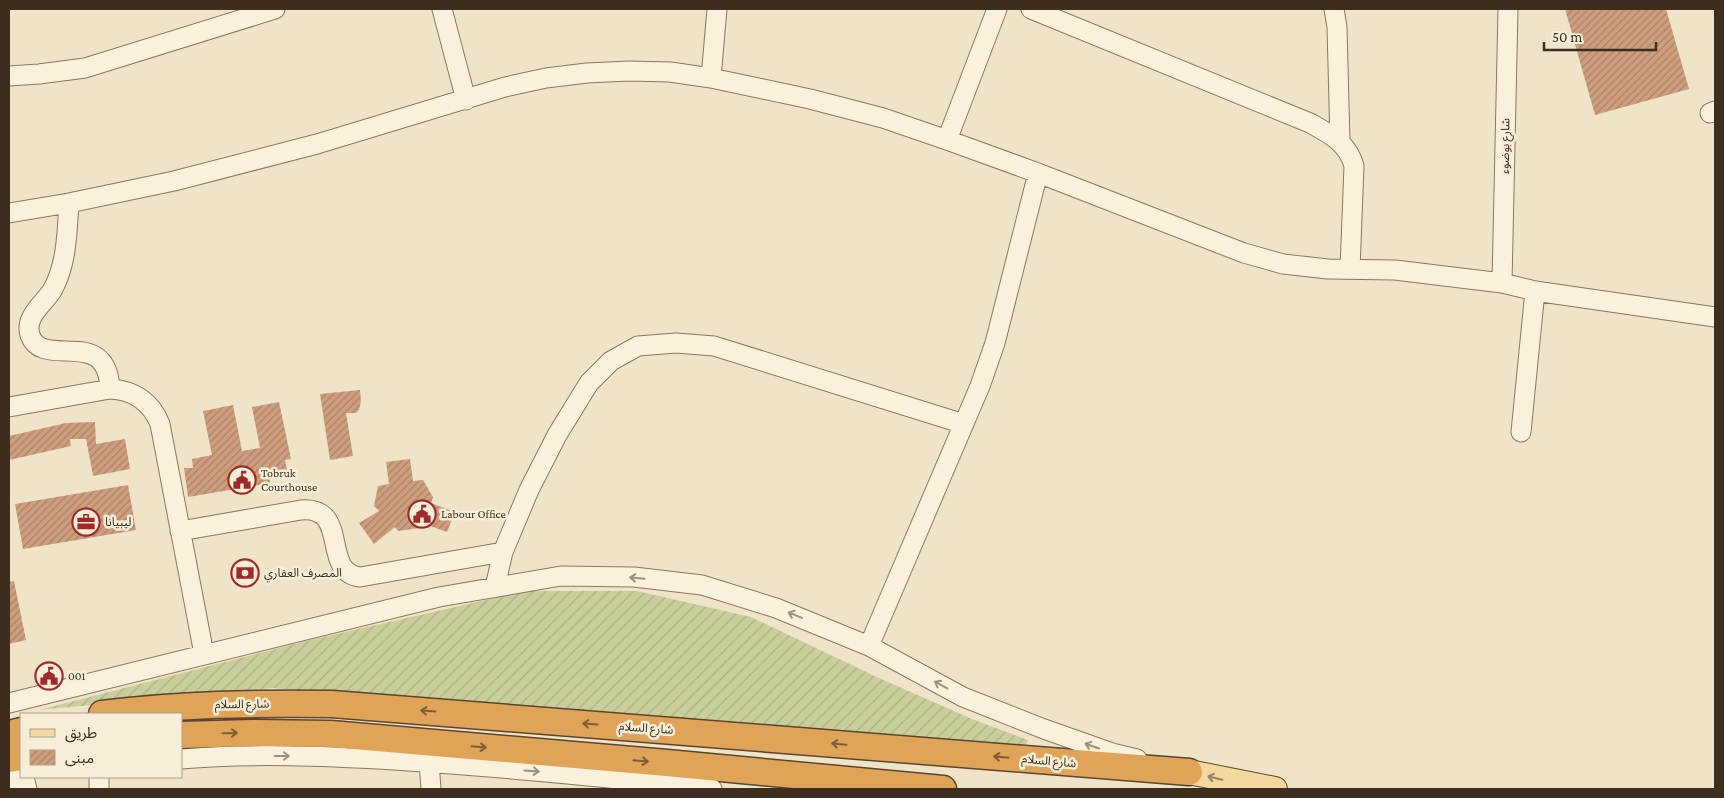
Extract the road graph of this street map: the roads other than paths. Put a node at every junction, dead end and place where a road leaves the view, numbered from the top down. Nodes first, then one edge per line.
1 (275, 9) edge
2 (442, 9) edge
3 (717, 9) edge
4 (997, 9) edge
5 (1031, 9) edge
6 (1334, 9) edge
7 (1508, 9) edge
8 (9, 76) edge
9 (711, 78) junction
10 (466, 100) junction
11 (947, 140) junction
12 (1340, 141) junction
13 (1038, 173) junction
14 (69, 203) junction
15 (9, 213) edge
16 (1350, 269) junction
17 (1502, 283) junction
18 (1535, 291) junction
19 (1715, 317) edge
20 (110, 389) junction
21 (9, 408) edge
22 (964, 424) junction
23 (1521, 432) dead end
24 (180, 531) junction
25 (503, 552) junction
26 (495, 587) junction
27 (869, 646) junction
28 (204, 654) junction
29 (9, 703) edge
30 (110, 713) edge
31 (182, 735) edge
32 (182, 759) edge
33 (429, 762) junction
34 (1189, 772) junction
35 (431, 789) edge
36 (708, 789) edge
37 (712, 789) edge
38 (943, 789) edge
39 (1275, 789) edge

1 - 8 street
2 - 10 street
3 - 9 street
4 - 11 street
5 - 12 street
6 - 12 street
7 - 17 street, شارع بوضوء
9 - 10 street
9 - 11 street
10 - 14 street
11 - 13 street
12 - 16 street
13 - 16 street
13 - 22 street
14 - 15 street
14 - 20 street
16 - 17 street
17 - 18 street
18 - 19 street
18 - 23 street
20 - 21 street
20 - 24 street
22 - 25 street
22 - 27 street
24 - 25 street
24 - 28 street
25 - 26 street
27 -> 26 street
26 - 28 street
34 -> 27 street
28 - 29 street
34 -> 30 highway, شارع السلام
31 -> 38 highway
32 -> 33 street
33 - 35 street
33 -> 36 street
39 -> 34 main road
36 - 37 street

